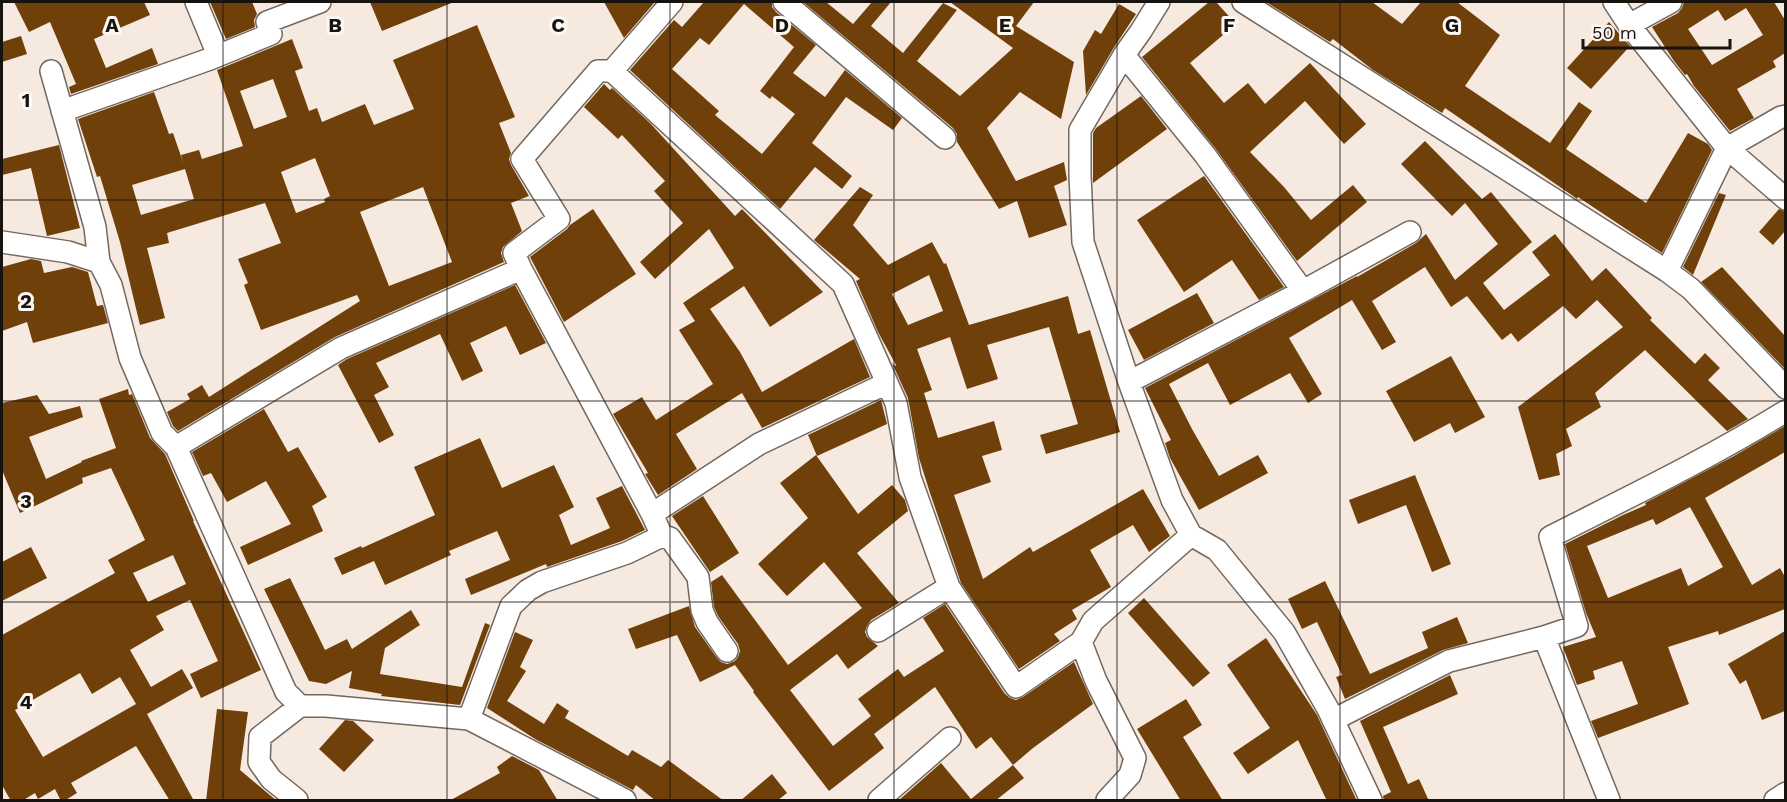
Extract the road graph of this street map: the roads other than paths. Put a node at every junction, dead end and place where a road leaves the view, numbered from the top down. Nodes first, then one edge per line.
1 (196, 2) edge
2 (320, 2) edge
3 (672, 2) edge
4 (784, 2) edge
5 (1159, 2) edge
6 (1243, 2) edge
7 (1614, 2) edge
8 (1671, 2) edge
9 (1629, 25) junction
10 (218, 55) junction
11 (1124, 55) junction
12 (51, 71) dead end
13 (612, 71) junction
14 (62, 111) junction
15 (1785, 116) edge
16 (945, 138) dead end
17 (1727, 148) junction
18 (1785, 199) edge
19 (1410, 232) dead end
20 (2, 242) edge
21 (99, 262) junction
22 (520, 269) junction
23 (1667, 272) junction
24 (1303, 291) junction
25 (1129, 382) junction
26 (887, 383) junction
27 (1785, 388) edge
28 (1785, 411) edge
29 (176, 447) junction
30 (652, 514) junction
31 (1191, 535) junction
32 (662, 536) junction
33 (950, 587) junction
34 (878, 631) dead end
35 (1544, 637) junction
36 (1081, 642) junction
37 (727, 651) dead end
38 (300, 706) junction
39 (469, 719) junction
40 (1334, 720) junction
41 (950, 738) dead end
42 (1785, 793) edge
43 (297, 801) edge
44 (625, 801) edge
45 (879, 801) edge
46 (1107, 801) edge
47 (1371, 801) edge
48 (1609, 801) edge
49 (1775, 801) edge

1 - 10 street
2 - 10 street
3 - 13 street
4 - 16 street
5 - 11 street
6 - 23 street
7 - 9 street
8 - 9 street
9 - 17 street
10 - 14 street
11 - 24 street
11 - 25 street
12 - 14 street
13 - 22 street
13 - 26 street
14 - 21 street
15 - 17 street
17 - 18 street
17 - 23 street
19 - 24 street
20 - 21 street
21 - 29 street
22 - 29 street
22 - 30 street
23 - 27 street
24 - 25 street
25 - 31 street
26 - 30 street
26 - 33 street
28 - 35 street
29 - 38 street
30 - 32 street
31 - 36 street
31 - 40 street
32 - 37 street
32 - 39 street
33 - 34 street
33 - 36 street
35 - 40 street
35 - 48 street
36 - 46 street
38 - 39 street
38 - 43 street
39 - 44 street
40 - 47 street
41 - 45 street
42 - 49 street

